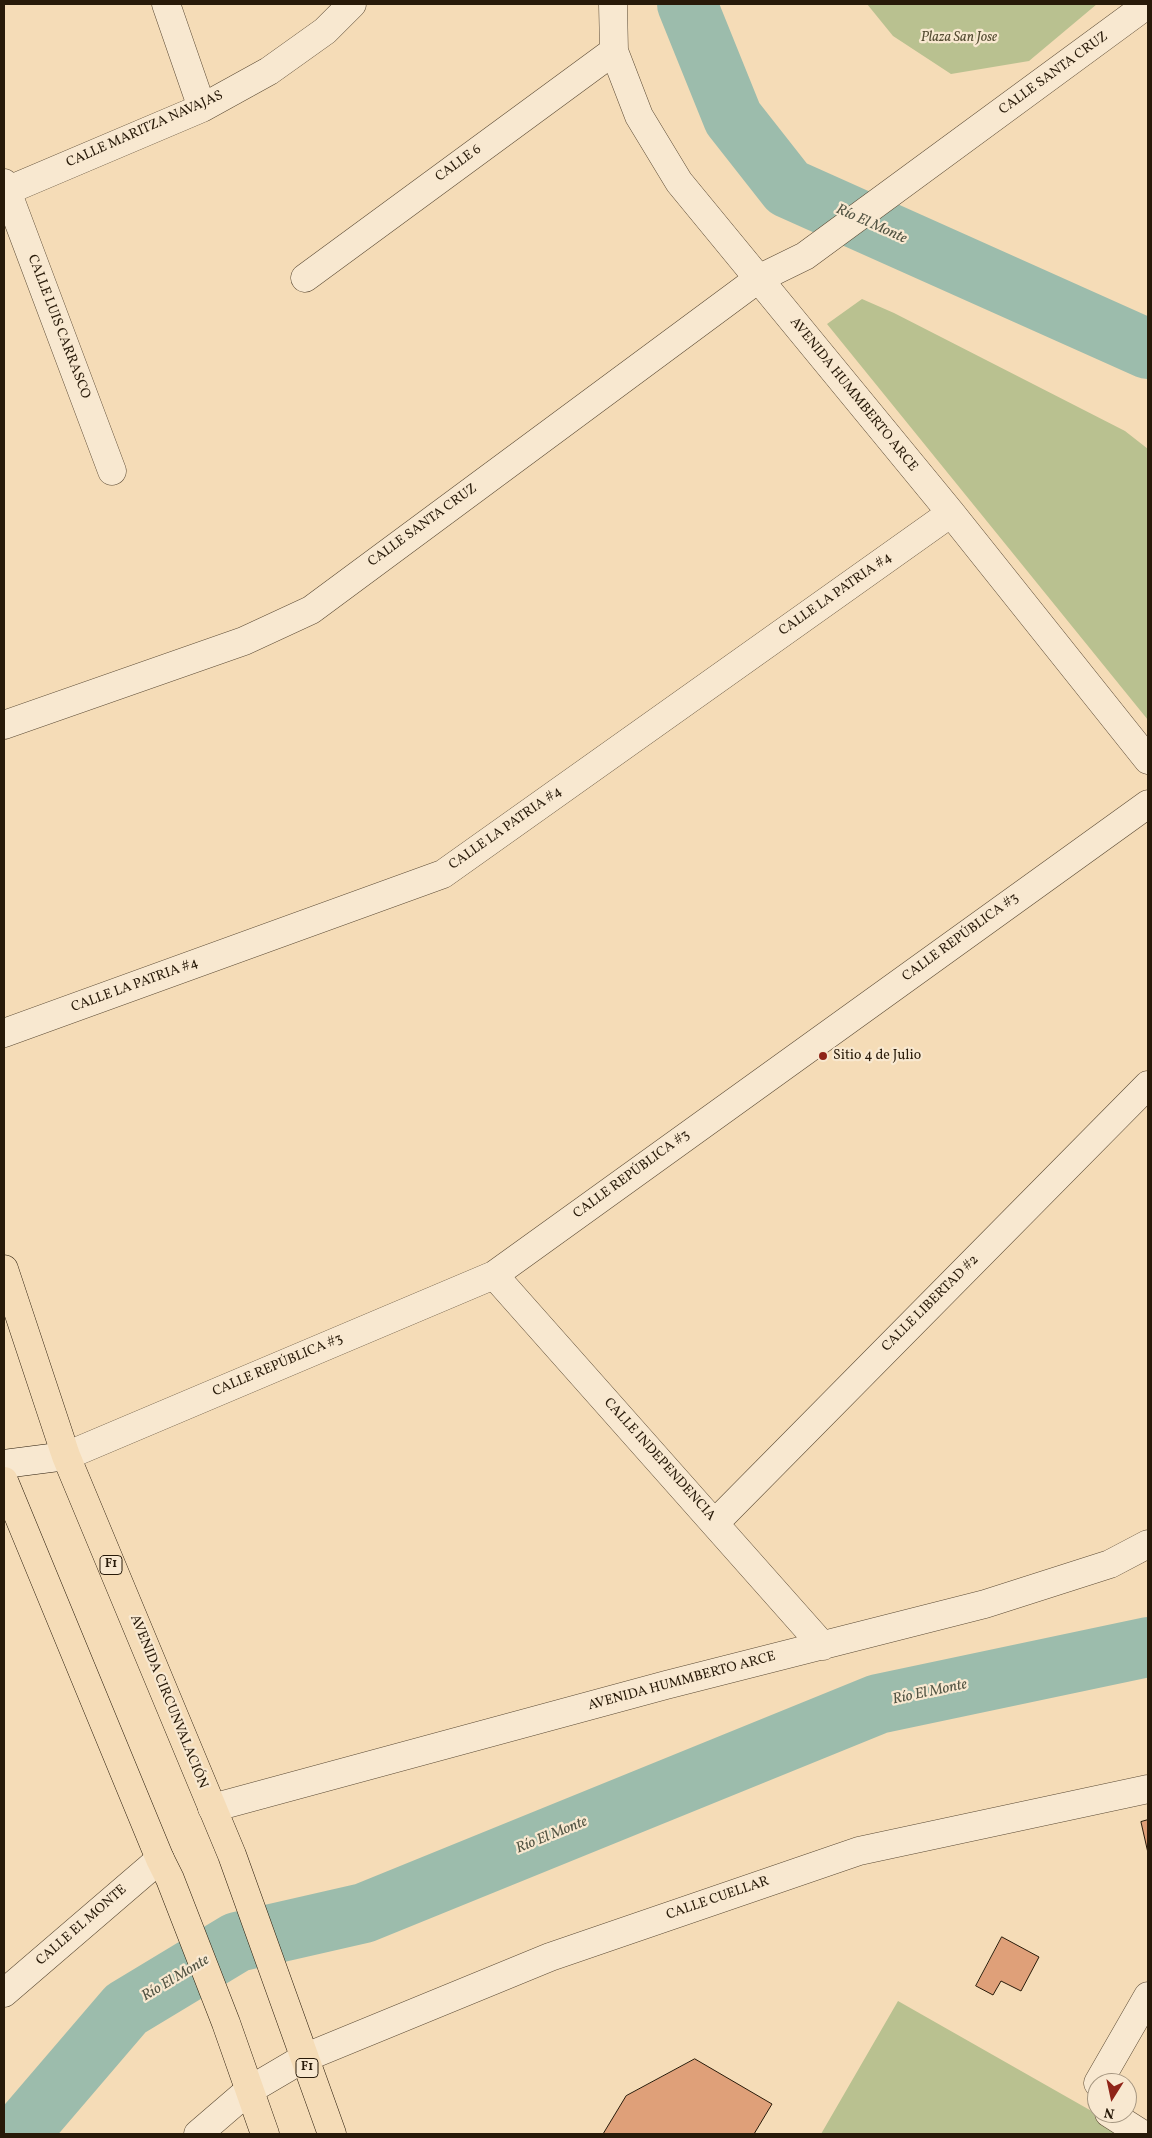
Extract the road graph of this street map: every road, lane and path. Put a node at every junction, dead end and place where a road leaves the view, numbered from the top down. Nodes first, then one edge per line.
1 (166, 4) edge
2 (352, 4) edge
3 (613, 4) edge
4 (1148, 4) edge
5 (614, 51) junction
6 (202, 108) junction
7 (5, 189) edge
8 (305, 278) dead end
9 (758, 279) junction
10 (112, 471) dead end
11 (951, 514) junction
12 (4, 725) edge
13 (1148, 760) edge
14 (1148, 804) edge
15 (4, 1033) edge
16 (1148, 1085) edge
17 (4, 1269) edge
18 (494, 1275) junction
19 (66, 1456) junction
20 (4, 1464) edge
21 (4, 1481) edge
22 (715, 1523) junction
23 (1148, 1544) edge
24 (823, 1646) junction
25 (1148, 1789) edge
26 (212, 1808) junction
27 (165, 1869) junction
28 (4, 1993) edge
29 (1148, 1996) edge
30 (304, 2058) junction
31 (1104, 2073) edge
32 (248, 2092) junction
33 (1125, 2123) edge
34 (198, 2134) edge
35 (265, 2134) edge
36 (332, 2134) edge
37 (1142, 2134) edge

1 - 6 street
2 - 6 street, CALLE MARITZA NAVAJAS
3 - 5 street, AVENIDA HUMMBERTO ARCE
4 - 9 street, CALLE SANTA CRUZ
5 - 8 street, CALLE 6
5 - 9 street, AVENIDA HUMMBERTO ARCE
6 - 7 street, CALLE MARITZA NAVAJAS
7 - 10 street, CALLE LUIS CARRASCO
9 - 11 street, AVENIDA HUMMBERTO ARCE
9 - 12 street, CALLE SANTA CRUZ
11 - 13 street, AVENIDA HUMMBERTO ARCE
11 - 15 street, CALLE LA PATRIA #4
14 - 18 street, CALLE REPÚBLICA #3
16 - 22 street, CALLE LIBERTAD #2
17 - 19 highway, AVENIDA CIRCUNVALACIÓN / F1
18 - 19 street, CALLE REPÚBLICA #3
18 - 22 street, CALLE INDEPENDENCIA
19 - 20 street, CALLE REPÚBLICA #3
19 - 26 highway, AVENIDA CIRCUNVALACIÓN / F1
21 - 27 highway
22 - 24 street, CALLE INDEPENDENCIA
23 - 24 street, AVENIDA HUMMBERTO ARCE
24 - 26 street, AVENIDA HUMMBERTO ARCE
25 - 30 street, CALLE CUELLAR
26 - 30 highway, AVENIDA CIRCUNVALACIÓN / F1
27 - 28 street, CALLE EL MONTE
27 - 32 highway
29 - 31 street
30 - 32 street, CALLE CUELLAR
30 - 36 highway, AVENIDA CIRCUNVALACIÓN / F1
32 - 34 street, CALLE CUELLAR
32 - 35 highway
33 - 37 street

